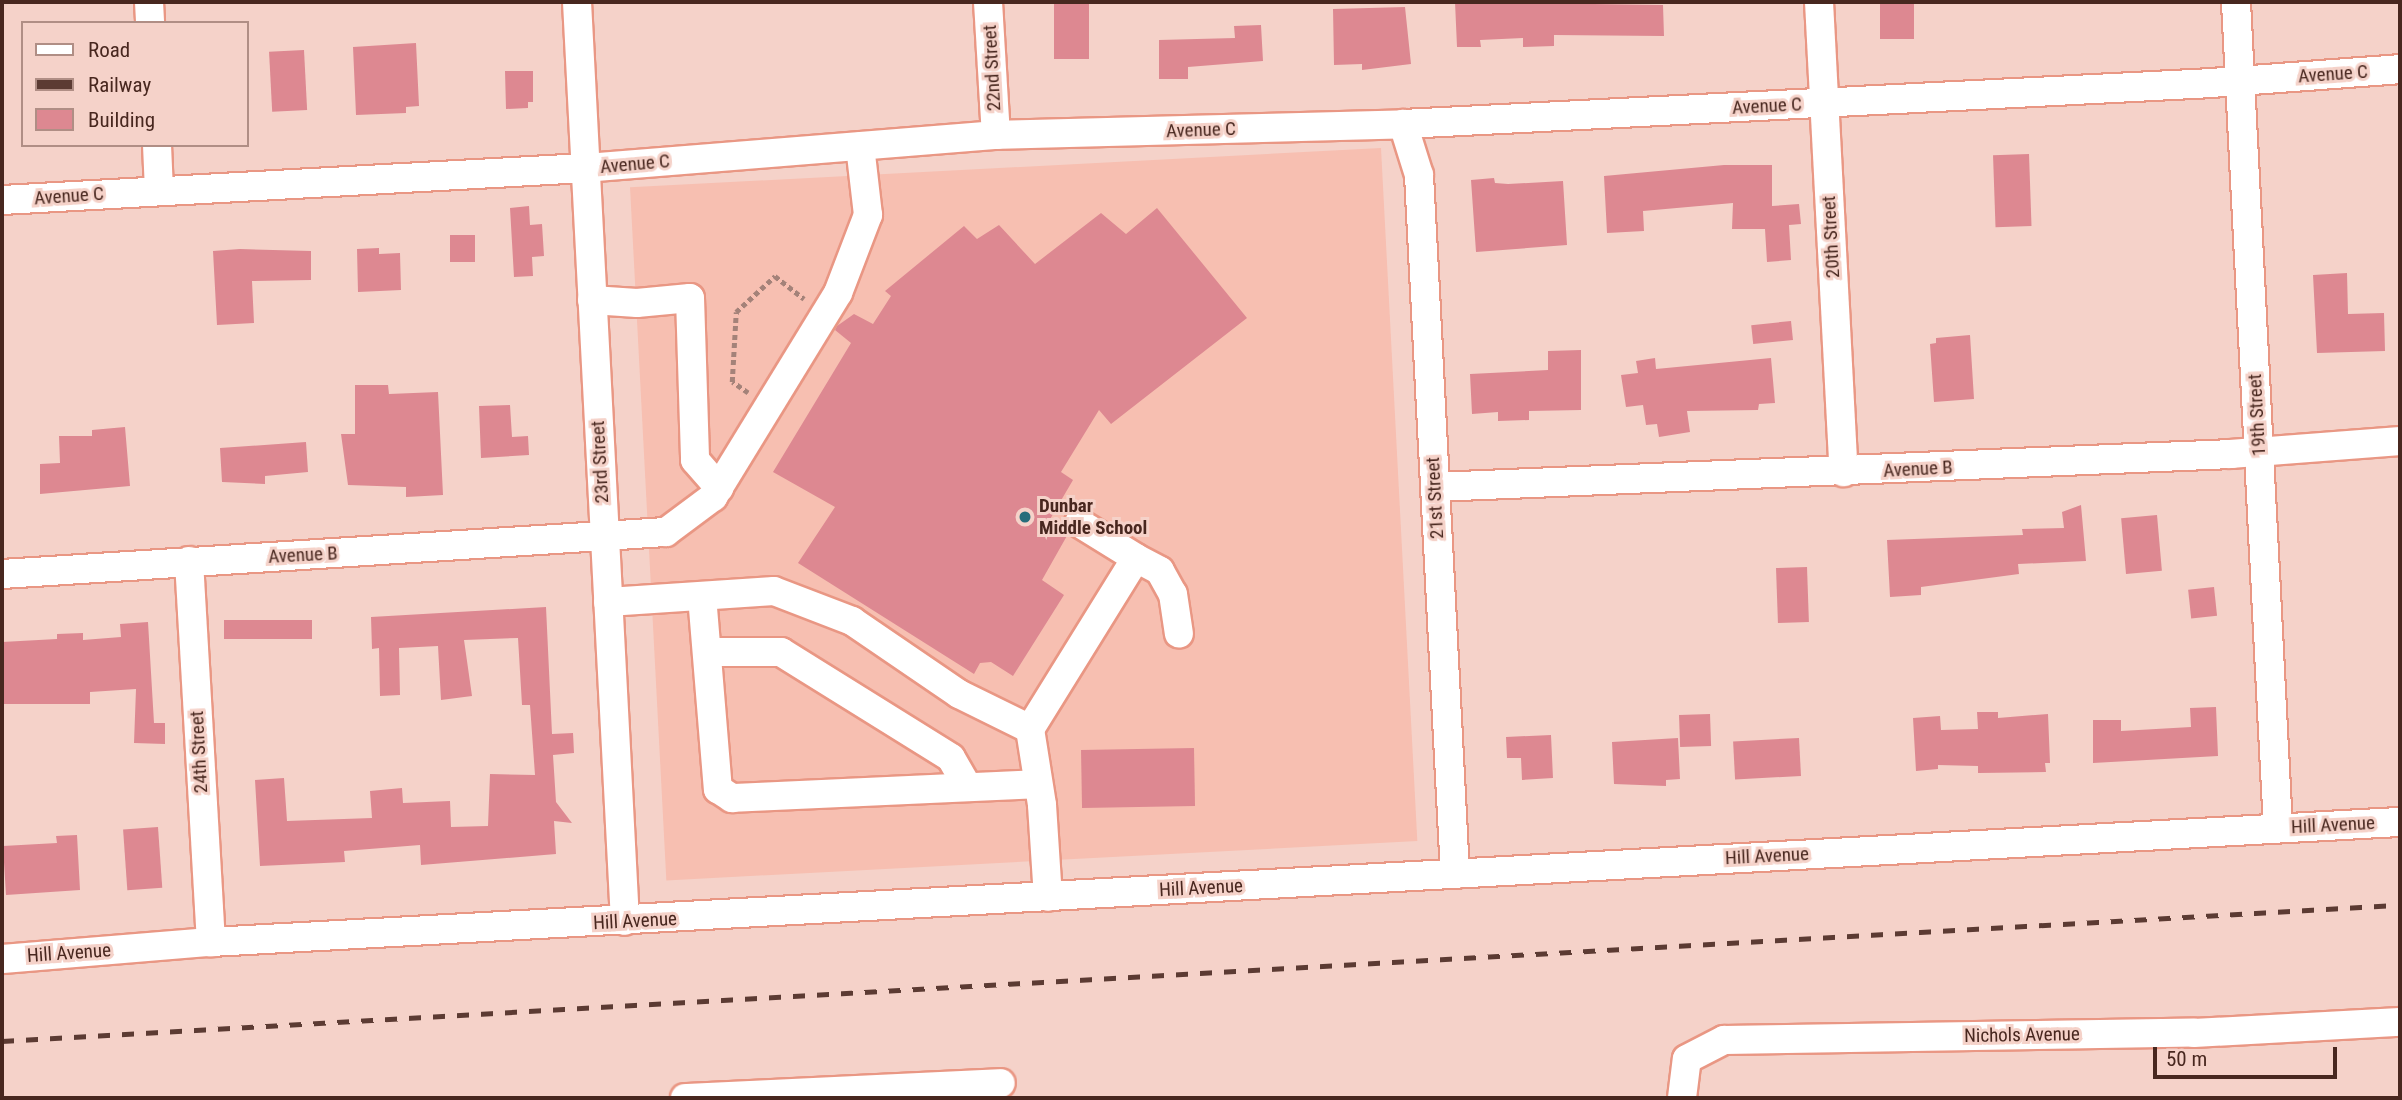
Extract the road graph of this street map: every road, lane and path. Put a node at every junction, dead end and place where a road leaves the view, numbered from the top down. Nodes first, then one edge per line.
1 (149, 2) edge
2 (577, 2) edge
3 (988, 2) edge
4 (1819, 2) edge
5 (2236, 2) edge
6 (150, 21) edge
7 (2400, 68) edge
8 (2240, 81) junction
9 (1824, 103) junction
10 (1403, 124) junction
11 (996, 135) junction
12 (860, 146) junction
13 (157, 147) edge
14 (585, 168) junction
15 (159, 190) junction
16 (2, 200) edge
17 (592, 300) junction
18 (824, 314) junction
19 (769, 405) junction
20 (2400, 441) edge
21 (2259, 453) junction
22 (1844, 472) junction
23 (719, 488) junction
24 (1435, 488) junction
25 (1079, 523) dead end
26 (604, 536) junction
27 (1136, 558) junction
28 (189, 561) junction
29 (2, 574) edge
30 (702, 596) junction
31 (608, 602) junction
32 (1179, 634) dead end
33 (710, 652) junction
34 (1030, 729) junction
35 (1038, 784) junction
36 (967, 786) junction
37 (2400, 822) edge
38 (2278, 828) junction
39 (1455, 874) junction
40 (1048, 897) junction
41 (625, 921) junction
42 (211, 942) junction
43 (2, 959) edge
44 (2400, 1022) edge
45 (1001, 1083) dead end
46 (685, 1098) edge
47 (1682, 1098) edge

1 - 6 street
2 - 14 street, 23rd Street
3 - 11 street, 22nd Street
4 - 9 street, 20th Street
5 - 8 street, 19th Street
7 - 8 street, Avenue C
8 - 9 street, Avenue C
8 - 21 street, 19th Street
9 - 10 street, Avenue C
9 - 22 street, 20th Street
10 - 11 street, Avenue C
10 - 24 street, 21st Street
11 - 12 street, Avenue C
12 - 14 street, Avenue C
12 - 18 street, Avenue B
13 - 15 street
14 - 15 street, Avenue C
14 - 17 street, 23rd Street
15 - 16 street, Avenue C
17 - 23 street
17 - 26 street, 23rd Street
18 - 19 street, Avenue B
18 - 19 path
19 - 23 street, Avenue B
20 - 21 street, Avenue B
21 - 22 street, Avenue B
21 - 38 street, 19th Street
22 - 24 street, Avenue B
23 - 26 street, Avenue B
24 - 39 street, 21st Street
25 - 27 street
26 - 28 street, Avenue B
26 - 31 street, 23rd Street
27 - 32 street
27 - 34 street
28 - 29 street, Avenue B
28 - 42 street, 24th Street
30 - 31 street
30 - 33 street
30 - 34 street
31 - 41 street, 23rd Street
33 - 36 street
33 - 36 street
34 - 35 street
35 - 36 street
35 - 40 street
37 - 38 street, Hill Avenue
38 - 39 street, Hill Avenue
39 - 40 street, Hill Avenue
40 - 41 street, Hill Avenue
41 - 42 street, Hill Avenue
42 - 43 street, Hill Avenue
44 - 47 street, Nichols Avenue
45 - 46 street

